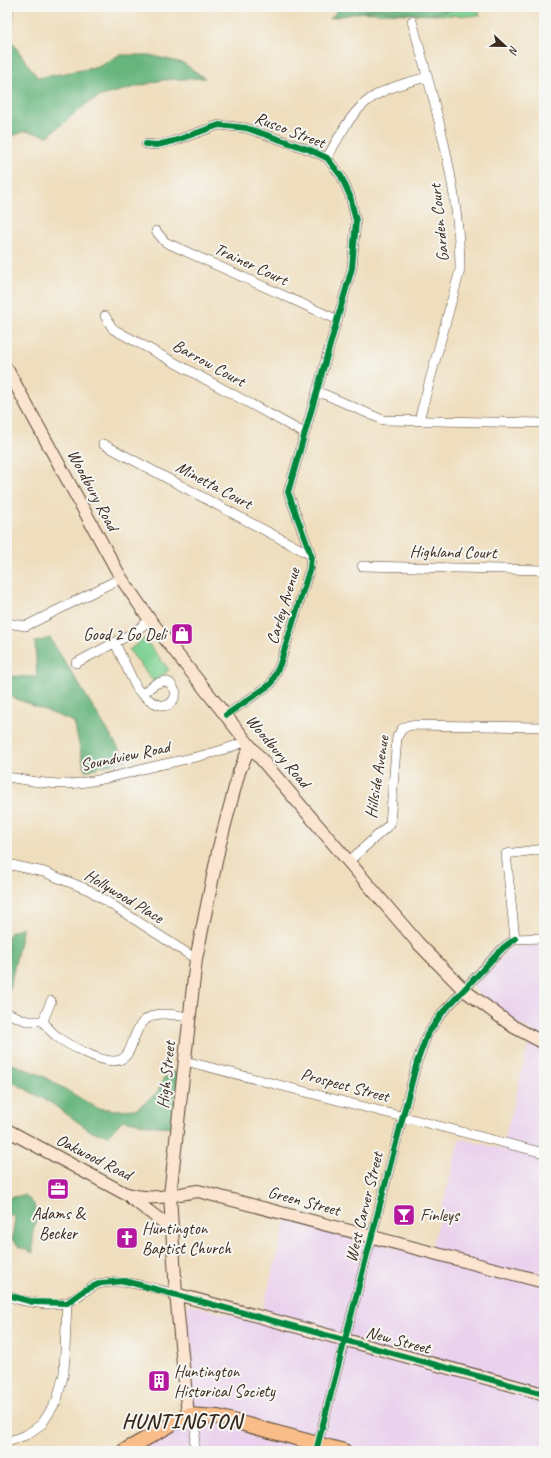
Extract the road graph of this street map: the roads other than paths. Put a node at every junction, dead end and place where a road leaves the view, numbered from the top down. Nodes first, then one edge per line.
1 (412, 21) dead end
2 (427, 77) junction
3 (146, 144) dead end
4 (327, 158) junction
5 (156, 231) dead end
6 (105, 316) dead end
7 (338, 320) junction
8 (7, 369) edge
9 (317, 391) junction
10 (419, 420) junction
11 (544, 423) edge
12 (304, 433) junction
13 (103, 444) dead end
14 (310, 555) junction
15 (362, 566) dead end
16 (544, 570) edge
17 (121, 578) junction
18 (150, 620) junction
19 (7, 623) edge
20 (115, 643) junction
21 (76, 663) dead end
22 (142, 694) dead end
23 (226, 716) junction
24 (544, 728) edge
25 (248, 743) junction
26 (7, 776) edge
27 (544, 849) edge
28 (348, 862) junction
29 (7, 864) edge
30 (544, 938) edge
31 (514, 939) junction
32 (196, 959) junction
33 (464, 990) junction
34 (51, 1001) dead end
35 (7, 1013) edge
36 (189, 1017) junction
37 (43, 1021) junction
38 (544, 1043) edge
39 (185, 1061) junction
40 (402, 1116) junction
41 (7, 1130) edge
42 (544, 1153) edge
43 (124, 1193) junction
44 (170, 1195) junction
45 (171, 1228) junction
46 (370, 1236) junction
47 (544, 1282) edge
48 (176, 1294) junction
49 (7, 1296) edge
50 (67, 1303) junction
51 (345, 1340) junction
52 (544, 1394) edge
53 (188, 1415) junction
54 (10, 1445) edge
55 (317, 1447) edge
56 (124, 1451) edge
57 (193, 1451) edge
58 (344, 1451) edge

1 - 2 street, Garden Court
2 - 4 street
2 - 10 street, Garden Court
3 - 4 street, Rusco Street
4 - 7 street, Rusco Street
5 - 7 street, Trainer Court
6 - 12 street, Barrow Court
7 - 9 street, Rusco Street
8 - 17 main road, Woodbury Road
9 - 10 street
9 - 12 street, Carley Avenue
10 - 11 street
12 - 14 street, Carley Avenue
13 - 14 street, Minetta Court
14 - 23 street, Carley Avenue
15 - 16 street, Highland Court
17 - 18 main road, Woodbury Road
17 - 19 street
18 - 20 street
18 - 23 main road, Woodbury Road
20 - 21 street
20 - 22 street
23 - 25 main road, Woodbury Road
24 - 28 street, Hillside Avenue
25 - 26 street, Soundview Road
25 - 28 main road, Woodbury Road
25 - 32 main road, High Street
27 - 31 street
28 - 33 main road, Woodbury Road
29 - 32 street, Hollywood Place
30 - 31 street
31 - 33 street, West Carver Street
32 - 36 main road, High Street
33 - 38 main road, Woodbury Road
33 - 40 street, West Carver Street
34 - 37 street
35 - 37 street
36 - 37 street
36 - 39 main road, High Street
39 - 40 street, Prospect Street
39 - 44 main road, High Street
40 - 42 street, Prospect Street
40 - 46 street, West Carver Street
41 - 43 main road, Oakwood Road
43 - 44 main road, Oakwood Road
43 - 45 main road
44 - 45 main road, High Street
44 - 46 main road, Green Street
45 - 48 main road, High Street
46 - 47 main road, Green Street
46 - 51 street, West Carver Street
48 - 50 street
48 - 51 main road, New Street
48 - 53 main road, High Street
49 - 50 street
50 - 54 street
51 - 52 main road, New Street
51 - 55 street, West Carver Street
53 - 55 main road
53 - 56 main road
53 - 57 street
55 - 58 main road

